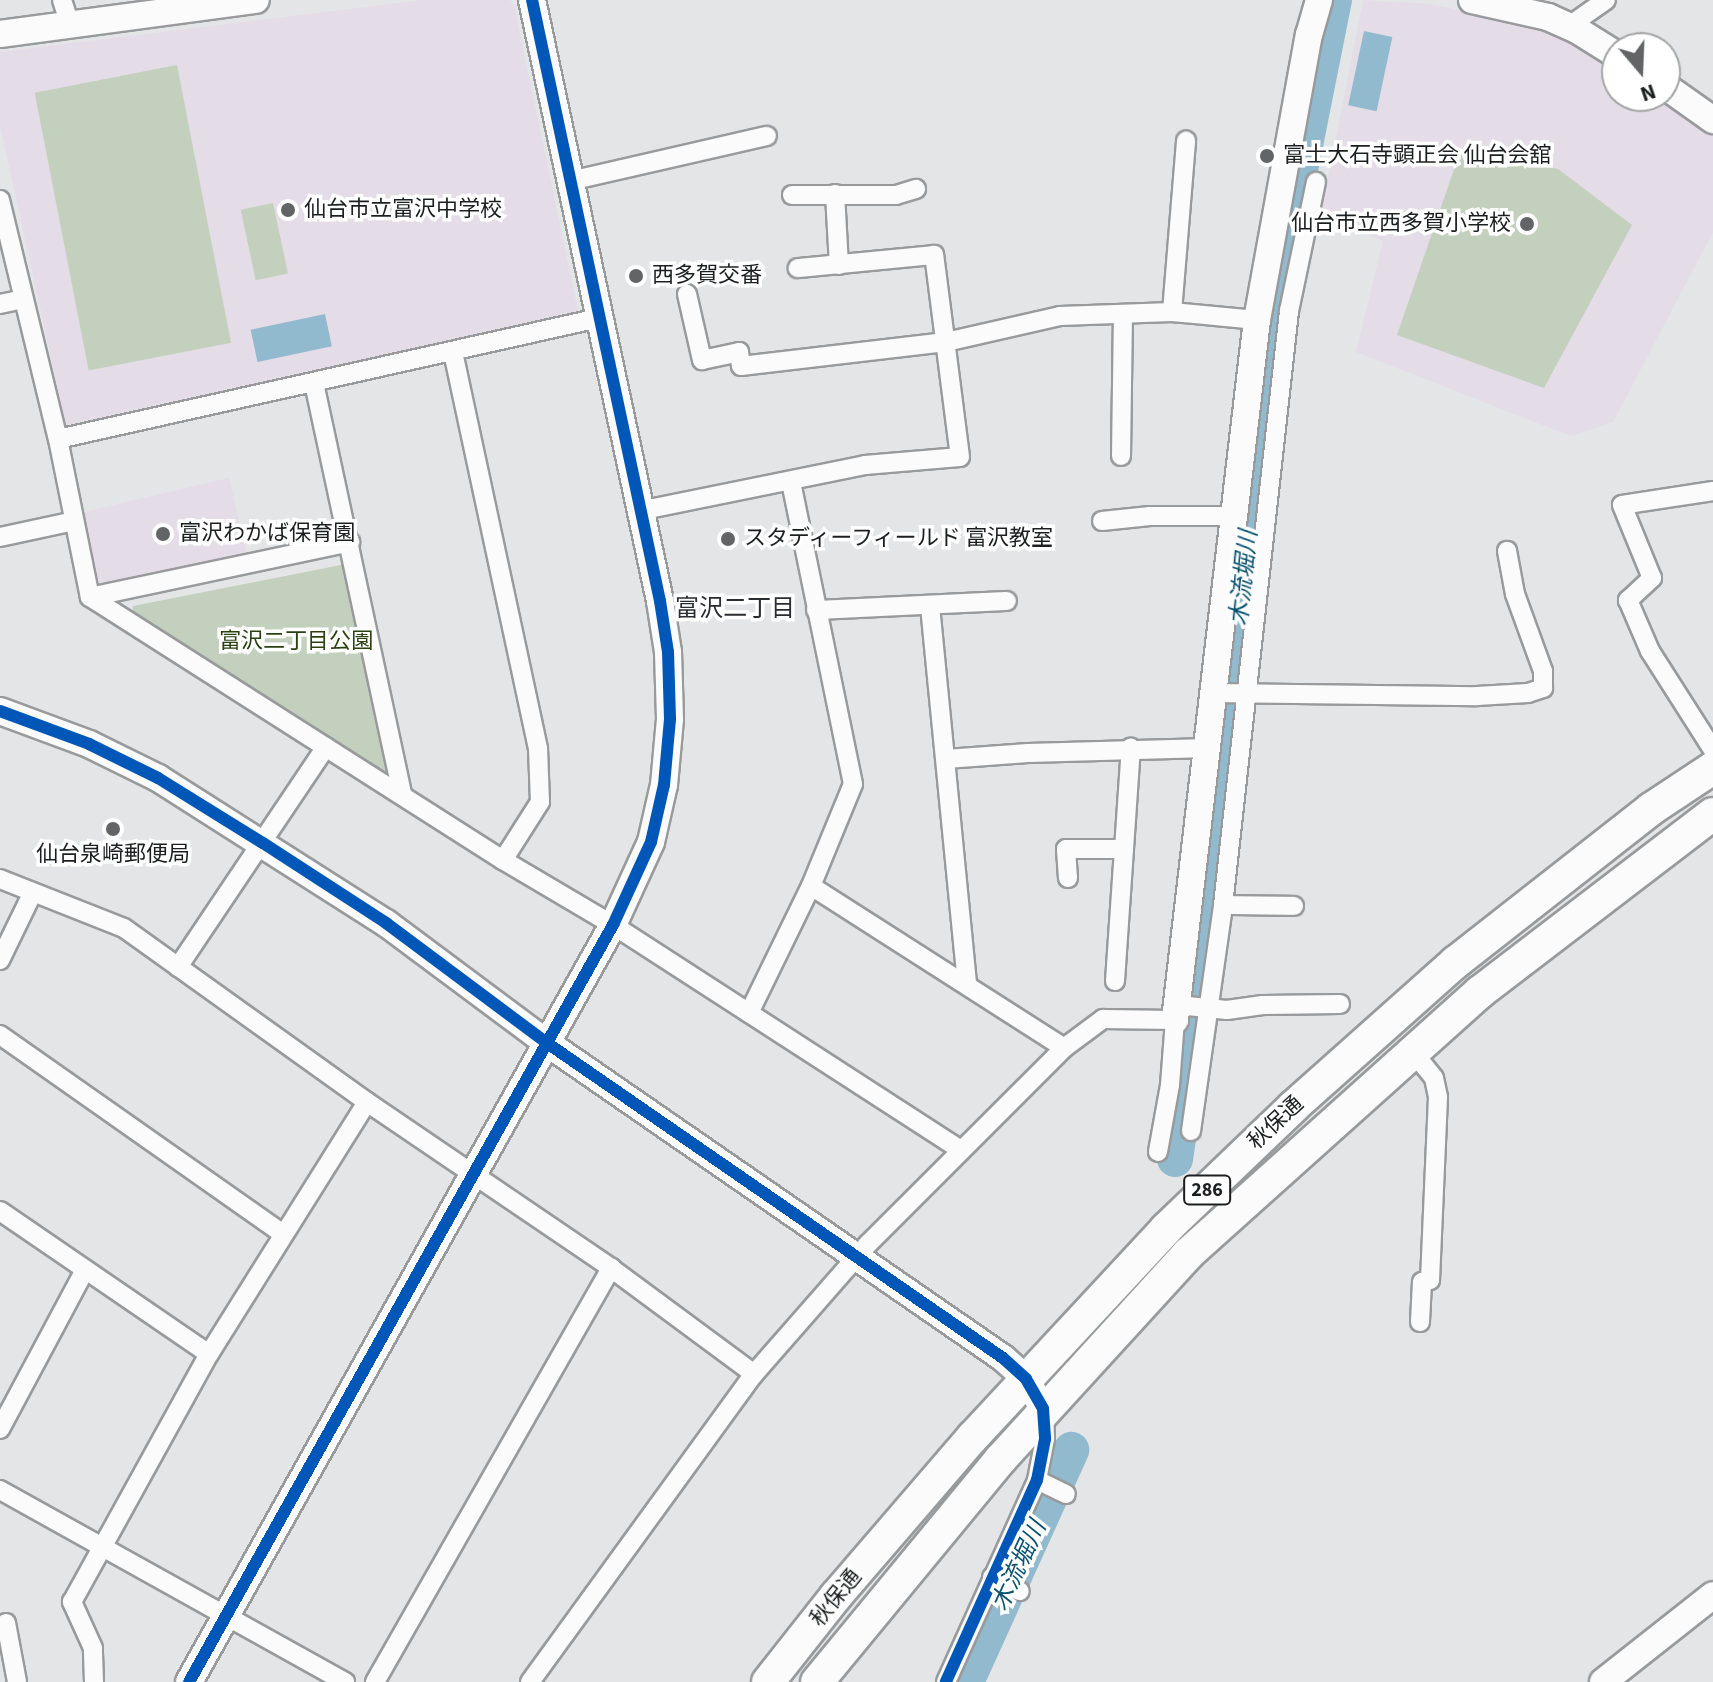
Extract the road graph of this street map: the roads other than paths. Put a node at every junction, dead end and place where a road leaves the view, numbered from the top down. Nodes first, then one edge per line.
1 (256, 0) edge
2 (532, 0) edge
3 (1319, 0) edge
4 (1472, 0) edge
5 (1606, 0) edge
6 (212, 3) edge
7 (66, 12) edge
8 (1569, 26) junction
9 (0, 34) edge
10 (1601, 45) edge
11 (1681, 97) edge
12 (1713, 120) edge
13 (767, 136) dead end
14 (1186, 141) dead end
15 (1286, 174) junction
16 (570, 181) junction
17 (916, 189) dead end
18 (835, 194) junction
19 (792, 195) dead end
20 (0, 200) edge
21 (839, 265) junction
22 (798, 268) dead end
23 (687, 294) dead end
24 (23, 299) junction
25 (0, 304) edge
26 (1172, 312) junction
27 (1123, 315) junction
28 (599, 318) junction
29 (1257, 320) junction
30 (946, 342) junction
31 (453, 352) junction
32 (314, 383) junction
33 (58, 439) junction
34 (1121, 456) dead end
35 (791, 481) junction
36 (1713, 491) edge
37 (639, 511) junction
38 (1234, 516) junction
39 (74, 521) junction
40 (1102, 521) dead end
41 (0, 537) edge
42 (350, 542) junction
43 (1507, 551) dead end
44 (90, 597) junction
45 (1007, 601) dead end
46 (930, 606) junction
47 (816, 610) junction
48 (1231, 694) junction
49 (0, 711) edge
50 (326, 747) junction
51 (1131, 748) junction
52 (1209, 748) junction
53 (1713, 750) edge
54 (946, 759) junction
55 (1713, 768) edge
56 (402, 794) junction
57 (1713, 814) edge
58 (263, 843) junction
59 (1124, 849) junction
60 (503, 860) junction
61 (1068, 878) dead end
62 (0, 879) edge
63 (811, 886) junction
64 (32, 894) junction
65 (1223, 905) junction
66 (1294, 906) dead end
67 (613, 925) junction
68 (0, 960) edge
69 (178, 967) junction
70 (1115, 981) dead end
71 (967, 984) junction
72 (1340, 1004) dead end
73 (1191, 1010) junction
74 (749, 1013) junction
75 (0, 1035) edge
76 (547, 1043) junction
77 (1064, 1048) junction
78 (1413, 1052) junction
79 (367, 1102) junction
80 (1191, 1131) dead end
81 (961, 1150) junction
82 (1158, 1152) dead end
83 (473, 1175) junction
84 (0, 1211) edge
85 (282, 1233) junction
86 (856, 1256) junction
87 (611, 1268) junction
88 (85, 1270) junction
89 (1420, 1322) dead end
90 (209, 1354) junction
91 (754, 1374) junction
92 (1026, 1379) junction
93 (1043, 1409) junction
94 (0, 1429) edge
95 (1042, 1482) junction
96 (0, 1490) edge
97 (1066, 1494) dead end
98 (101, 1546) junction
99 (997, 1580) junction
100 (1020, 1591) dead end
101 (1713, 1595) edge
102 (227, 1614) junction
103 (6, 1623) dead end
104 (17, 1682) edge
105 (94, 1682) edge
106 (189, 1682) edge
107 (345, 1682) edge
108 (375, 1682) edge
109 (530, 1682) edge
110 (768, 1682) edge
111 (817, 1682) edge
112 (946, 1682) edge
113 (1603, 1682) edge

1 - 6 street
2 - 16 street
3 - 15 street
4 - 8 street
5 - 8 street
6 - 7 street
7 - 9 street
8 - 10 street
11 - 12 street
13 - 16 street
14 - 26 street
15 - 29 street
15 - 48 street
16 - 28 street
17 - 18 street
18 - 19 street
18 - 21 street
20 - 24 street
21 - 22 street
21 - 30 street
23 - 30 street
24 - 25 street
24 - 33 street
26 - 27 street
26 - 29 street
27 - 30 street
27 - 34 street
28 - 31 street
28 - 37 street
29 - 38 street
30 - 35 street
31 - 32 street
31 - 60 street
32 - 33 street
32 - 42 street
33 - 39 street
35 - 37 street
35 - 47 street
36 - 53 street
37 - 67 street
38 - 40 street
38 - 48 street
39 - 41 street
39 - 44 street
42 - 44 street
42 - 56 street
43 - 48 street
44 - 50 street
45 - 46 street
46 - 47 street
46 - 54 street
47 - 63 street
48 - 52 street
48 - 65 street
49 - 58 street
50 - 56 street
50 - 58 street
51 - 52 street
51 - 54 street
51 - 59 street
52 - 73 street
54 - 71 street
55 - 92 highway, 秋保通 / 286
56 - 60 street
57 - 78 highway, 秋保通 / 286
58 - 69 street
58 - 76 street
59 - 61 street
59 - 70 street
60 - 67 street
62 - 64 street
63 - 71 street
63 - 74 street
64 - 68 street
64 - 69 street
65 - 66 street
65 - 73 street
67 - 74 street
67 - 76 street
69 - 79 street
71 - 77 street
72 - 73 street
73 - 77 street
73 - 80 street
73 - 82 street
74 - 81 street
75 - 85 street
76 - 83 street
76 - 86 street
77 - 81 street
78 - 89 street
78 - 93 highway, 秋保通 / 286
79 - 83 street
79 - 85 street
81 - 86 street
83 - 87 street
83 - 102 street
84 - 88 street
85 - 90 street
86 - 91 street
86 - 92 street
87 - 91 street
87 - 108 street
88 - 90 street
88 - 94 street
90 - 98 street
91 - 109 street
92 - 93 street
92 - 110 highway, 秋保通 / 286
93 - 95 street
93 - 111 highway, 秋保通 / 286
95 - 97 street
95 - 99 street
96 - 98 street
98 - 102 street
98 - 105 street
99 - 100 street
99 - 112 street
101 - 113 street
102 - 106 street
102 - 107 street
103 - 104 street

